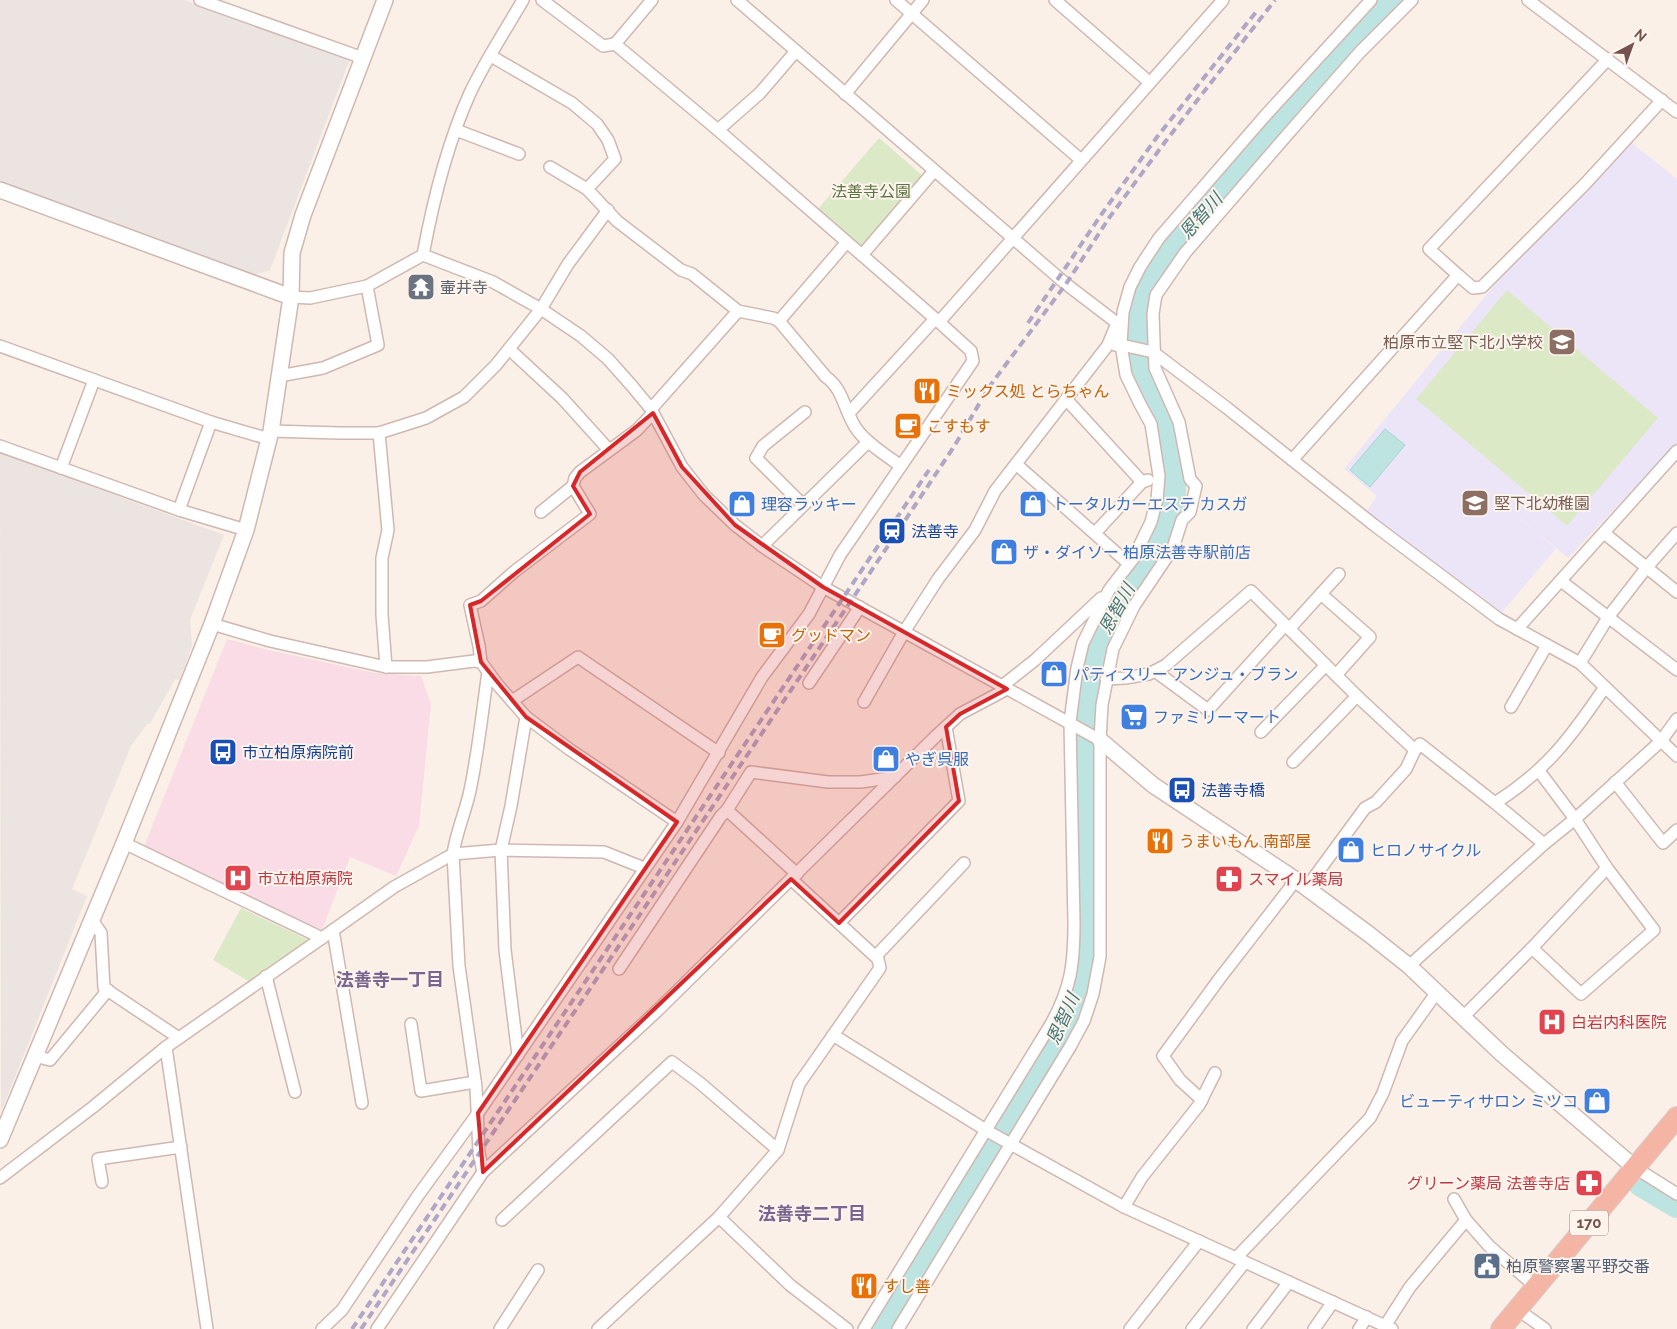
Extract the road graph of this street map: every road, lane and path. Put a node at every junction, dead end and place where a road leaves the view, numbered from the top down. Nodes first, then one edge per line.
1 (200, 0) edge
2 (385, 0) edge
3 (523, 0) edge
4 (542, 0) edge
5 (652, 0) edge
6 (737, 0) edge
7 (896, 0) edge
8 (923, 0) edge
9 (1055, 0) edge
10 (1371, 0) edge
11 (1412, 0) edge
12 (1528, 0) edge
13 (1219, 1) edge
14 (912, 13) junction
15 (615, 44) junction
16 (796, 51) junction
17 (491, 56) junction
18 (363, 58) junction
19 (1608, 59) junction
20 (1150, 82) junction
21 (844, 94) junction
22 (1662, 100) junction
23 (1677, 112) edge
24 (456, 130) junction
25 (718, 130) junction
26 (519, 154) dead end
27 (1081, 160) junction
28 (550, 168) dead end
29 (934, 170) junction
30 (0, 190) edge
31 (587, 190) junction
32 (608, 210) junction
33 (1013, 238) junction
34 (847, 242) junction
35 (423, 255) junction
36 (862, 255) junction
37 (1458, 276) junction
38 (367, 286) junction
39 (291, 297) junction
40 (541, 310) junction
41 (738, 311) junction
42 (1123, 312) junction
43 (779, 321) junction
44 (937, 321) junction
45 (1117, 323) junction
46 (1108, 345) junction
47 (0, 346) edge
48 (1124, 346) junction
49 (509, 349) junction
50 (1153, 352) junction
51 (279, 376) junction
52 (94, 380) junction
53 (1066, 399) junction
54 (652, 411) junction
55 (805, 412) dead end
56 (849, 413) junction
57 (211, 422) junction
58 (379, 433) junction
59 (270, 435) junction
60 (868, 442) junction
61 (0, 446) edge
62 (609, 450) junction
63 (1677, 451) edge
64 (1292, 460) junction
65 (1016, 464) junction
66 (901, 466) junction
67 (61, 468) junction
68 (1159, 476) junction
69 (1142, 482) junction
70 (573, 486) junction
71 (803, 505) junction
72 (179, 510) junction
73 (541, 512) dead end
74 (246, 530) junction
75 (1604, 533) junction
76 (1677, 533) edge
77 (1095, 534) junction
78 (762, 546) junction
79 (1129, 564) junction
80 (1647, 567) junction
81 (1339, 574) dead end
82 (1561, 581) junction
83 (822, 587) junction
84 (1109, 590) junction
85 (1677, 592) edge
86 (1321, 594) junction
87 (860, 607) junction
88 (1609, 616) junction
89 (212, 624) junction
90 (1287, 627) junction
91 (1517, 629) junction
92 (904, 632) junction
93 (1547, 645) junction
94 (481, 662) junction
95 (1580, 663) junction
96 (1326, 665) junction
97 (386, 667) junction
98 (1677, 670) edge
99 (1155, 671) junction
100 (488, 672) junction
101 (1336, 675) junction
102 (1106, 679) junction
103 (809, 683) dead end
104 (1004, 687) junction
105 (1605, 687) junction
106 (1357, 696) junction
107 (512, 701) junction
108 (864, 702) dead end
109 (1511, 707) dead end
110 (526, 717) junction
111 (1677, 719) edge
112 (1073, 724) junction
113 (946, 727) junction
114 (1261, 732) dead end
115 (1098, 738) junction
116 (1661, 740) junction
117 (1415, 750) junction
118 (719, 753) junction
119 (1677, 756) edge
120 (1293, 762) dead end
121 (1539, 771) junction
122 (895, 777) junction
123 (1615, 782) junction
124 (1495, 803) junction
125 (727, 810) junction
126 (1575, 819) junction
127 (677, 822) junction
128 (1677, 830) edge
129 (124, 843) junction
130 (1544, 844) junction
131 (501, 850) junction
132 (453, 854) junction
133 (964, 863) dead end
134 (644, 868) junction
135 (1607, 868) junction
136 (794, 877) junction
137 (1301, 884) junction
138 (92, 920) junction
139 (839, 923) junction
140 (333, 930) junction
141 (322, 938) junction
142 (1532, 948) junction
143 (876, 956) junction
144 (1409, 966) junction
145 (619, 969) dead end
146 (266, 976) junction
147 (108, 990) junction
148 (1437, 992) junction
149 (1462, 1017) junction
150 (411, 1024) dead end
151 (833, 1035) junction
152 (179, 1038) junction
153 (166, 1047) junction
154 (518, 1054) junction
155 (35, 1056) junction
156 (1215, 1073) dead end
157 (475, 1082) junction
158 (296, 1092) dead end
159 (1202, 1100) junction
160 (362, 1103) dead end
161 (478, 1113) junction
162 (1677, 1116) edge
163 (987, 1131) junction
164 (0, 1140) edge
165 (1010, 1144) junction
166 (181, 1147) junction
167 (778, 1150) junction
168 (1634, 1167) junction
169 (483, 1172) junction
170 (0, 1178) edge
171 (102, 1182) dead end
172 (1677, 1194) edge
173 (1454, 1199) dead end
174 (1124, 1206) junction
175 (719, 1217) junction
176 (502, 1220) dead end
177 (1466, 1220) junction
178 (1198, 1240) junction
179 (1241, 1260) junction
180 (538, 1270) dead end
181 (1290, 1282) junction
182 (1535, 1286) junction
183 (1333, 1302) junction
184 (1517, 1309) junction
185 (1367, 1317) junction
186 (1389, 1328) edge
187 (207, 1329) edge
188 (322, 1329) edge
189 (377, 1329) edge
190 (500, 1329) edge
191 (598, 1329) edge
192 (847, 1329) edge
193 (864, 1329) edge
194 (898, 1329) edge
195 (1130, 1329) edge
196 (1192, 1329) edge
197 (1254, 1329) edge
198 (1314, 1329) edge
199 (1359, 1329) edge
200 (1501, 1329) edge
201 (1545, 1329) edge

1 - 18 street
2 - 18 street
3 - 17 street
4 - 15 street
5 - 15 street
6 - 16 street
7 - 14 street
8 - 14 street
9 - 20 street
10 - 42 street
11 - 50 street
12 - 19 street
13 - 20 street
14 - 21 street
14 - 27 street
15 - 25 street
16 - 21 street
16 - 25 street
17 - 24 street
17 - 31 street
18 - 39 street
19 - 22 street
19 - 37 street
20 - 27 street
21 - 29 street
22 - 23 street
22 - 37 street
24 - 26 street
24 - 35 street
25 - 34 street
27 - 33 street
28 - 31 street
29 - 33 street
29 - 36 street
30 - 39 street
31 - 32 street
32 - 40 street
32 - 41 street
33 - 44 street
33 - 45 street
34 - 36 street
34 - 43 street
35 - 38 street
35 - 40 street
36 - 44 street
37 - 64 street
38 - 39 street
38 - 51 street
39 - 51 street
40 - 49 street
40 - 54 street
41 - 43 street
41 - 54 street
42 - 45 street
42 - 48 street
43 - 56 street
44 - 56 street
44 - 66 street
45 - 46 street
46 - 48 street
46 - 53 street
47 - 52 street
48 - 50 street
48 - 68 street
49 - 58 street
49 - 62 street
50 - 64 street
50 - 102 street
51 - 59 street
52 - 57 street
52 - 67 street
53 - 65 street
53 - 69 street
54 - 62 street
54 - 78 street
55 - 71 street
56 - 60 street
57 - 59 street
57 - 72 street
58 - 59 street
58 - 97 street
59 - 74 street
60 - 66 street
60 - 71 street
61 - 67 street
62 - 70 street
63 - 75 street
64 - 91 street
65 - 77 street
65 - 92 street
66 - 83 street
67 - 72 street
68 - 69 street
68 - 79 street
69 - 77 street
70 - 73 street
70 - 94 street
71 - 78 street
72 - 74 street
74 - 89 street
75 - 80 street
75 - 82 street
76 - 80 street
77 - 79 street
78 - 83 street
79 - 84 street
80 - 85 street
80 - 88 street
81 - 86 street
82 - 88 street
82 - 91 street
83 - 87 street
83 - 118 street
84 - 104 street
84 - 112 street
86 - 90 street
86 - 101 street
87 - 92 street
87 - 103 street
88 - 95 street
88 - 98 street
89 - 97 street
89 - 129 street
90 - 96 street
90 - 99 street
90 - 99 street
91 - 93 street
92 - 104 street
92 - 108 street
93 - 95 street
93 - 109 street
94 - 97 street
94 - 100 street
95 - 105 street
96 - 101 street
96 - 114 street
99 - 102 street
100 - 107 street
100 - 132 street
101 - 106 street
102 - 115 street
104 - 112 street
104 - 113 street
105 - 116 street
105 - 121 street
106 - 117 street
106 - 120 street
107 - 110 street
107 - 118 street
110 - 127 street
110 - 131 street
111 - 116 street
112 - 115 street
112 - 163 street
113 - 122 street
113 - 139 street
115 - 137 street
115 - 165 street
116 - 119 street
116 - 123 street
117 - 124 street
117 - 137 street
118 - 127 street
121 - 124 street
121 - 126 street
122 - 125 street
122 - 136 street
123 - 126 street
123 - 128 street
124 - 130 street
125 - 136 street
125 - 145 street
126 - 130 street
126 - 135 street
127 - 134 street
129 - 138 street
129 - 141 street
130 - 144 street
131 - 132 street
131 - 134 street
131 - 154 street
132 - 140 street
132 - 157 street
133 - 143 street
134 - 154 street
135 - 142 street
135 - 142 street
136 - 139 street
136 - 169 street
137 - 144 street
137 - 159 street
138 - 147 street
138 - 155 street
139 - 143 street
140 - 141 street
140 - 160 street
141 - 146 street
142 - 149 street
143 - 151 street
144 - 148 street
146 - 152 street
146 - 158 street
147 - 152 street
147 - 155 street
148 - 149 street
148 - 179 street
149 - 168 street
150 - 157 street
151 - 163 street
151 - 167 street
152 - 153 street
153 - 166 street
153 - 170 street
154 - 161 street
155 - 164 street
156 - 159 street
157 - 161 street
159 - 174 street
161 - 169 street
161 - 188 street
162 - 168 highway, 170
163 - 165 street
163 - 193 street
165 - 174 street
165 - 194 street
166 - 171 street
166 - 187 street
167 - 175 street
167 - 176 street
168 - 172 street
168 - 182 highway, 170
169 - 189 street
173 - 177 street
174 - 178 street
175 - 191 street
175 - 192 street
177 - 182 street
177 - 186 street
178 - 179 street
178 - 195 street
179 - 181 street
179 - 196 street
180 - 190 street
181 - 183 street
181 - 197 street
182 - 184 highway, 170
183 - 185 street
183 - 198 street
184 - 200 highway, 170
184 - 201 street
185 - 186 street
185 - 199 street

